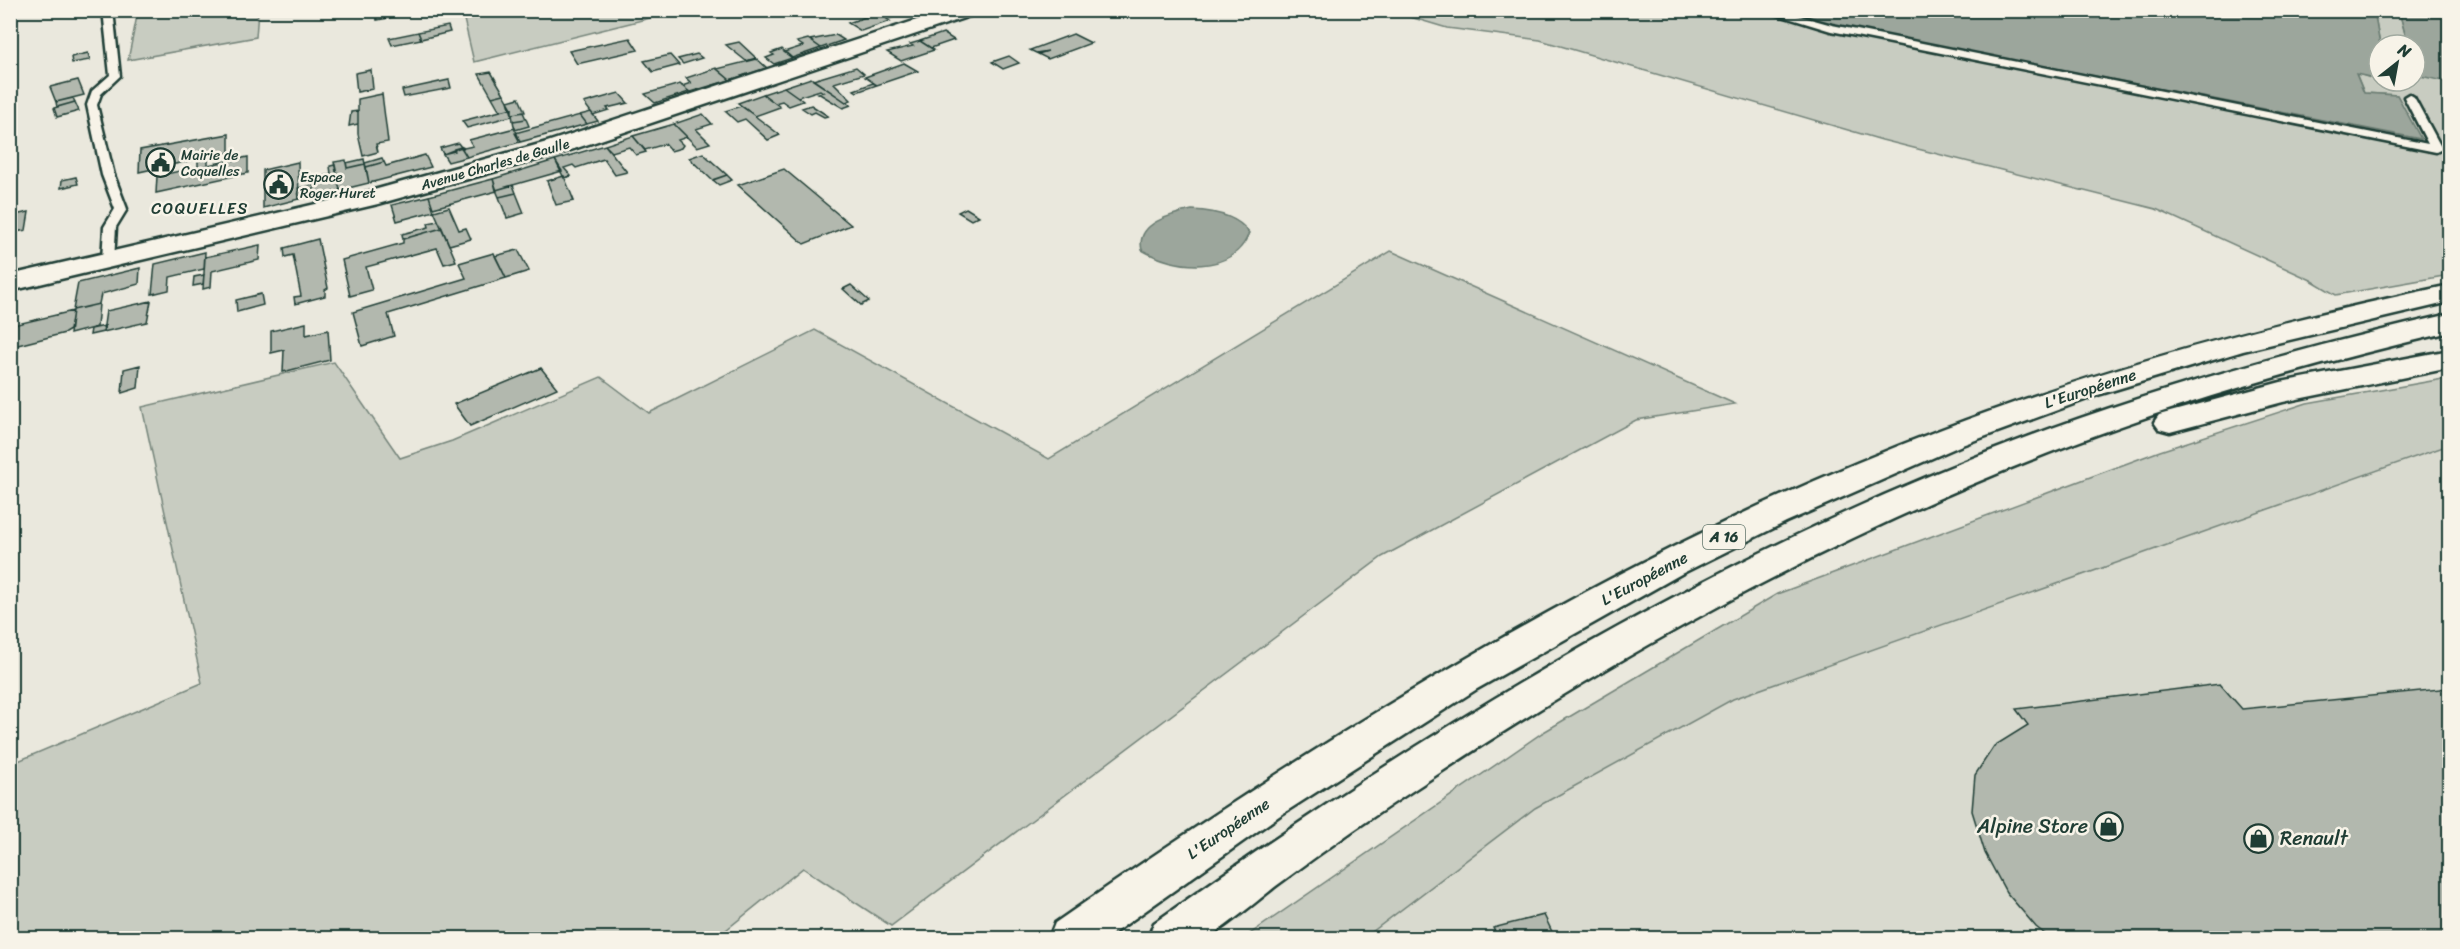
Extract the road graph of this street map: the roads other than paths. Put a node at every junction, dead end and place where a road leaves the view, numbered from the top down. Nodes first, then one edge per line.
1 (108, 10) edge
2 (969, 10) edge
3 (1766, 10) edge
4 (2409, 97) dead end
5 (108, 261) junction
6 (10, 283) edge
7 (2450, 293) edge
8 (2450, 323) edge
9 (2450, 358) edge
10 (1774, 560) junction
11 (1071, 939) edge
12 (1170, 939) edge

1 - 5 lane
2 - 5 main road, Avenue Charles de Gaulle
3 - 4 lane
5 - 6 main road, Avenue Charles de Gaulle
7 - 11 main road, L'Européenne / A 16
8 - 10 main road, L'Européenne / A 16
9 - 10 main road
10 - 12 main road, L'Européenne / A 16

